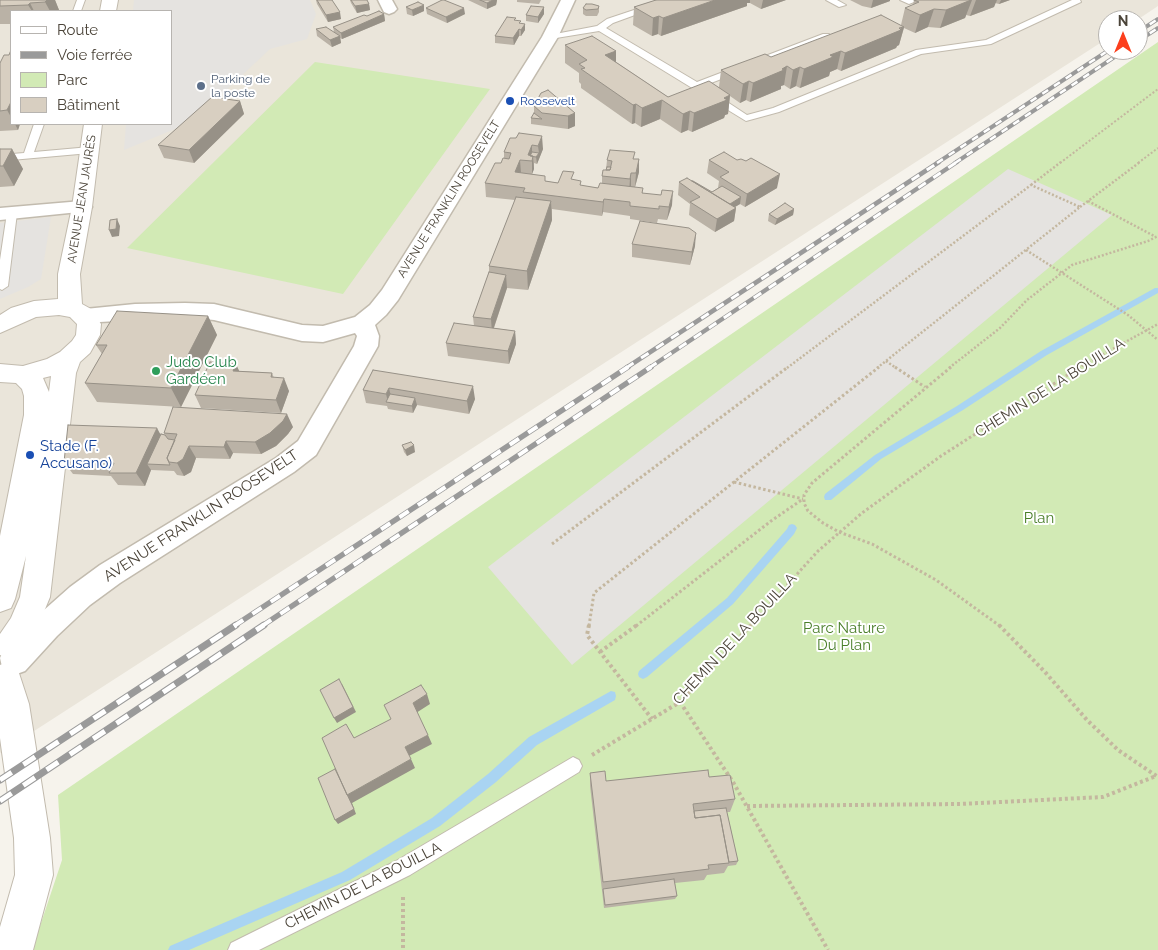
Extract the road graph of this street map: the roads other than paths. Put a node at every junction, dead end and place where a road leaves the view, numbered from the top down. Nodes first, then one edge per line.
1 (568, 0) edge
2 (672, 0) edge
3 (830, 0) edge
4 (904, 0) edge
5 (915, 0) edge
6 (1076, 0) edge
7 (842, 6) dead end
8 (600, 28) junction
9 (836, 33) edge
10 (550, 37) junction
11 (696, 85) junction
12 (39, 125) edge
13 (93, 125) edge
14 (90, 150) junction
15 (28, 156) junction
16 (0, 158) edge
17 (82, 207) junction
18 (6, 213) edge
19 (69, 274) junction
20 (2, 286) dead end
21 (34, 309) junction
22 (80, 320) junction
23 (363, 323) junction
24 (0, 325) edge
25 (69, 358) junction
26 (12, 374) edge
27 (0, 598) edge
28 (6, 661) edge
29 (573, 766) road end
30 (13, 950) edge
31 (238, 950) edge

1 - 10 street, AVENUE FRANKLIN ROOSEVELT
2 - 8 lane
3 - 7 lane
4 - 5 lane
6 - 11 lane
8 - 10 lane
8 - 11 lane
9 - 11 lane
10 - 23 street, AVENUE FRANKLIN ROOSEVELT
12 - 15 lane
13 - 14 street, AVENUE JEAN JAURÈS
14 - 15 lane
14 - 17 street, AVENUE JEAN JAURÈS
15 - 16 lane
17 - 18 street
17 - 19 street, AVENUE JEAN JAURÈS
18 - 20 lane
19 - 21 street, AVENUE JEAN JAURÈS
19 - 22 street, AVENUE JEAN JAURÈS
21 - 22 street
21 - 24 street
22 - 23 street
22 - 25 street
23 - 28 street, AVENUE FRANKLIN ROOSEVELT
25 - 26 street
25 - 28 street
26 - 27 street
28 - 30 street
29 - 31 lane, CHEMIN DE LA BOUILLA

